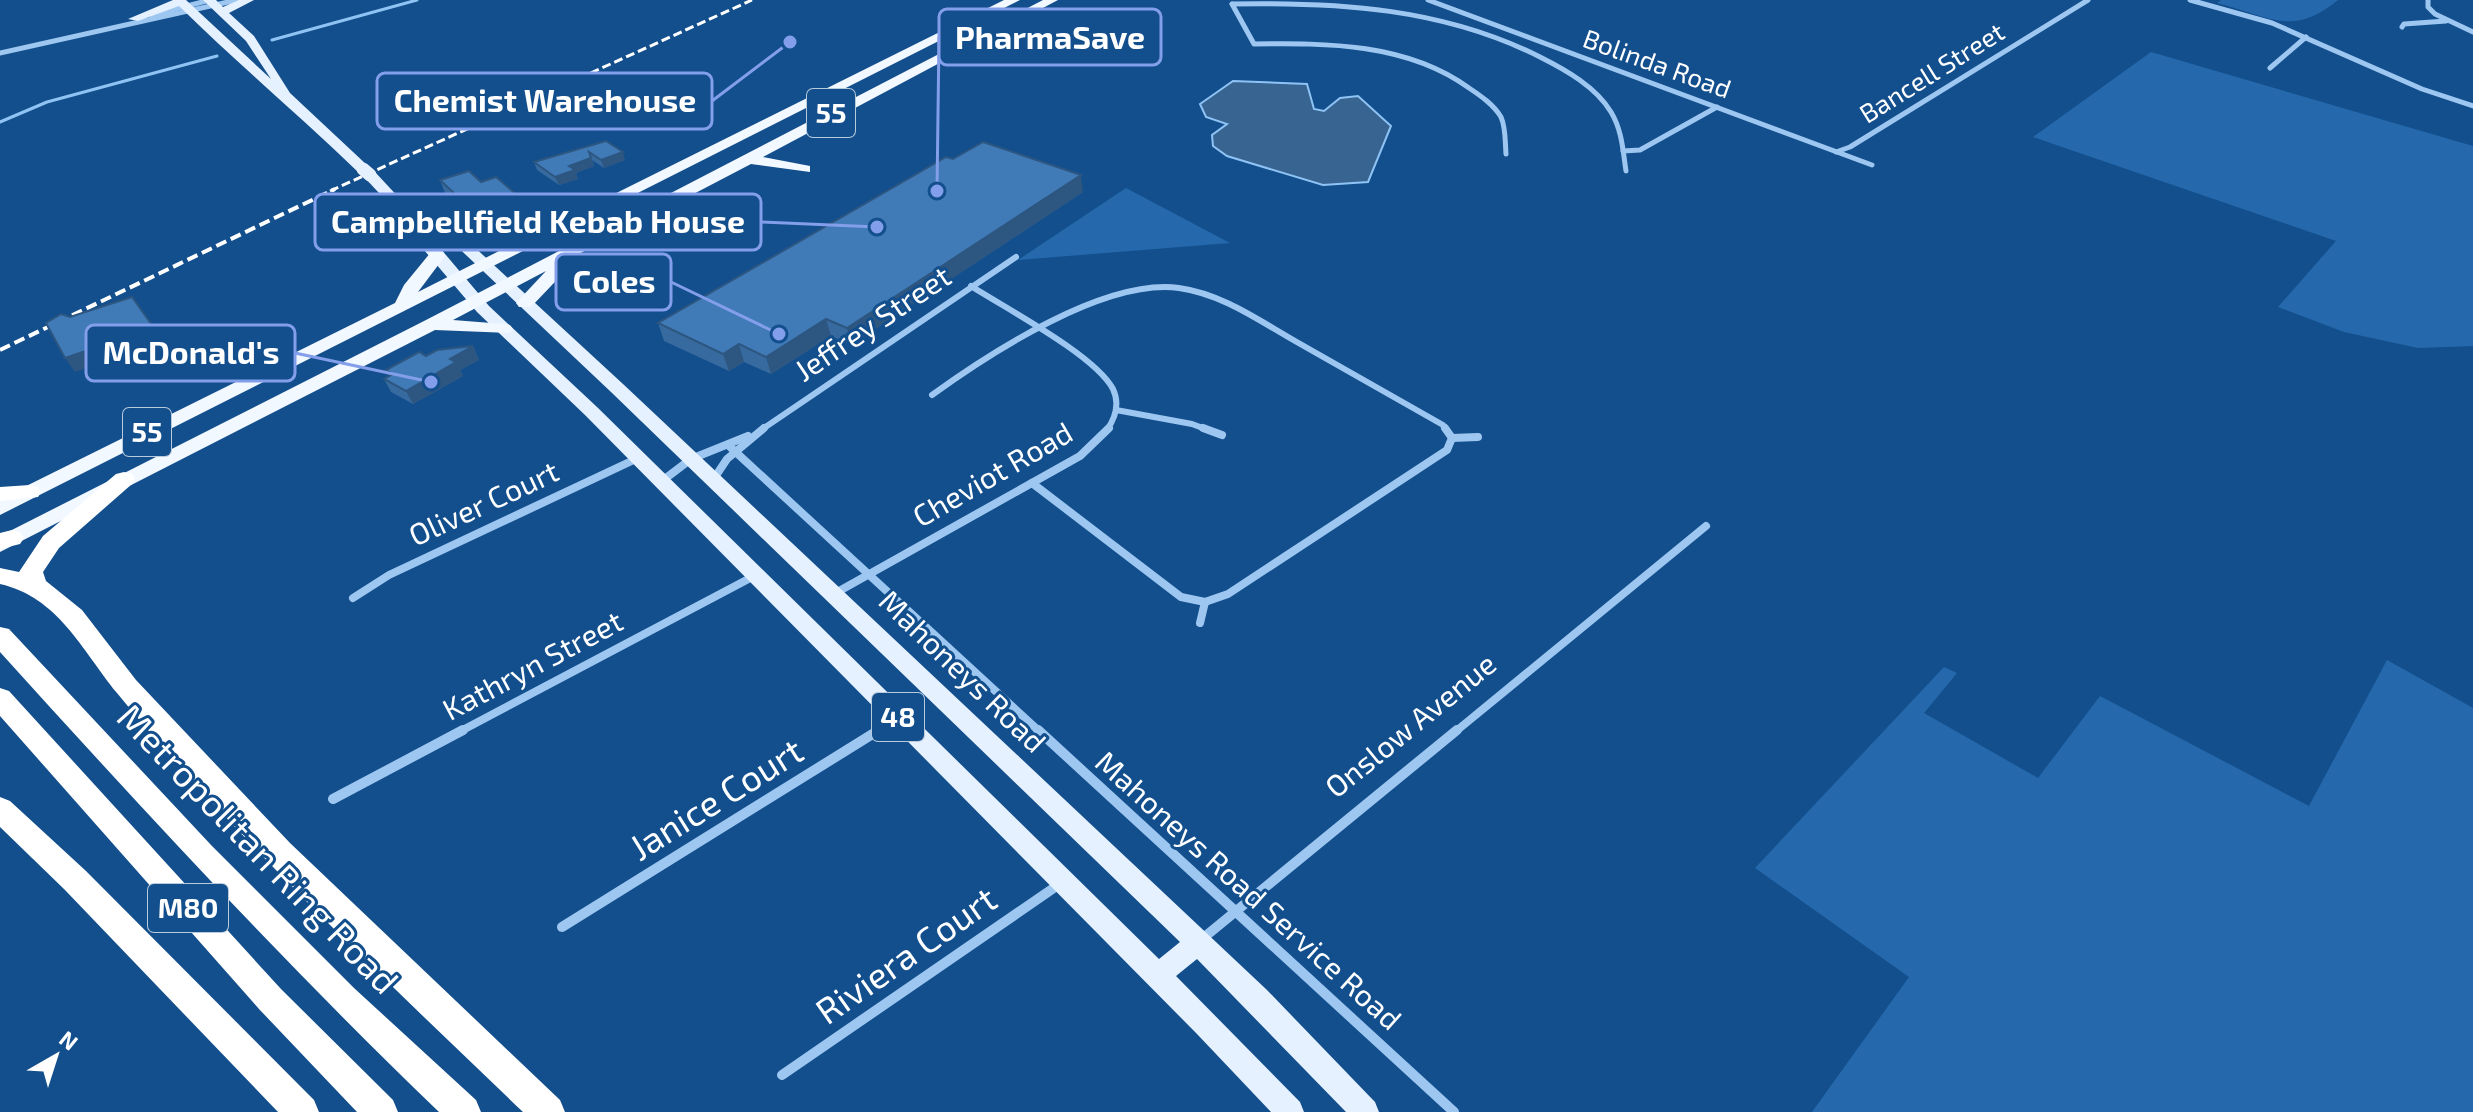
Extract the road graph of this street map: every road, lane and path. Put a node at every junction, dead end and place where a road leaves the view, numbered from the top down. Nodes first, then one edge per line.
1 (237, 0) edge
2 (248, 0) edge
3 (1014, 0) edge
4 (1052, 0) edge
5 (1239, 0) edge
6 (1428, 0) edge
7 (2088, 0) edge
8 (2190, 0) edge
9 (2428, 0) edge
10 (213, 4) edge
11 (1232, 4) junction
12 (184, 5) edge
13 (164, 18) junction
14 (134, 19) joint
15 (2446, 21) junction
16 (203, 24) junction
17 (2402, 27) dead end
18 (2473, 32) edge
19 (2306, 37) junction
20 (39, 44) junction
21 (0, 53) edge
22 (2270, 68) dead end
23 (291, 100) junction
24 (2473, 106) edge
25 (1717, 107) junction
26 (1623, 151) junction
27 (1836, 152) junction
28 (1506, 154) dead end
29 (745, 158) junction
30 (1872, 165) dead end
31 (805, 169) dead end
32 (1626, 171) dead end
33 (411, 219) junction
34 (453, 235) junction
35 (527, 243) junction
36 (583, 244) junction
37 (437, 256) junction
38 (1016, 257) dead end
39 (486, 263) junction
40 (456, 278) junction
41 (507, 285) junction
42 (971, 286) junction
43 (476, 301) junction
44 (525, 303) junction
45 (404, 304) junction
46 (432, 324) junction
47 (504, 329) junction
48 (1039, 329) junction
49 (560, 338) junction
50 (529, 351) junction
51 (932, 395) dead end
52 (1116, 410) junction
53 (1222, 435) dead end
54 (1478, 437) dead end
55 (1452, 438) junction
56 (732, 448) junction
57 (638, 458) junction
58 (691, 459) junction
59 (124, 479) junction
60 (713, 480) junction
61 (661, 481) junction
62 (1032, 483) junction
63 (30, 492) junction
64 (0, 494) edge
65 (0, 508) edge
66 (1706, 526) dead end
67 (4, 541) edge
68 (869, 574) junction
69 (756, 575) junction
70 (0, 576) edge
71 (35, 584) junction
72 (832, 595) junction
73 (353, 598) dead end
74 (1205, 602) junction
75 (1200, 623) dead end
76 (0, 636) edge
77 (0, 698) edge
78 (899, 718) junction
79 (333, 799) dead end
80 (0, 809) edge
81 (1063, 882) junction
82 (1235, 912) junction
83 (562, 927) dead end
84 (1198, 943) junction
85 (1157, 976) junction
86 (782, 1075) dead end
87 (302, 1112) edge
88 (381, 1112) edge
89 (464, 1112) edge
90 (548, 1112) edge
91 (1290, 1112) edge
92 (1365, 1112) edge
93 (1454, 1112) edge

1 - 10 street
2 - 10 main road
3 - 35 highway, 55
4 - 29 highway, 55
5 - 11 street
6 - 25 street, Bolinda Road
7 - 27 street, Bancell Street
8 - 19 street
9 - 15 street
10 - 12 street
10 - 23 main road, 48
11 - 26 street
11 - 28 street
12 - 13 street
12 - 14 main road
12 - 16 main road, 48
13 - 16 main road
13 - 20 street
14 - 20 street
15 - 17 street
15 - 18 street
16 - 23 main road, 48
19 - 22 street
19 - 24 street
20 - 21 street
23 - 33 main road, 48
25 - 26 street
25 - 27 street, Bolinda Road
26 - 32 street
27 - 30 street, Bolinda Road
29 - 31 highway
29 - 36 highway, 55
33 - 34 main road, 48
33 - 37 main road, 48
34 - 35 highway
34 - 39 main road, 48
35 - 39 highway, 55
36 - 41 highway, 55
36 - 44 highway
37 - 40 main road, 48
37 - 45 highway
38 - 42 street, Jeffrey Street
39 - 40 highway, 55
39 - 41 main road, 48
40 - 43 main road, 48
40 - 45 highway, 55
41 - 43 highway, 55
41 - 44 main road, Mahoneys Road / 48
42 - 48 street
42 - 56 street, Jeffrey Street
43 - 46 highway, 55
43 - 47 main road, 48
44 - 49 main road, Mahoneys Road / 48
45 - 63 highway, 55
46 - 47 highway
46 - 59 highway, 55
47 - 50 main road, 48
48 - 51 street
48 - 52 street
48 - 55 street
49 - 50 main road
49 - 58 main road, Mahoneys Road / 48
50 - 57 main road, 48
52 - 53 street
52 - 62 street, Cheviot Road
54 - 55 street
55 - 74 street
56 - 58 street, Jeffrey Street
56 - 60 street, Jeffrey Street
56 - 68 street, Mahoneys Road Service Road
57 - 61 main road, 48
57 - 73 street, Oliver Court
58 - 60 main road, Mahoneys Road / 48
58 - 61 street, Jeffrey Street
59 - 67 highway, 55
59 - 71 highway
60 - 72 main road, Mahoneys Road / 48
61 - 69 main road, 48
62 - 68 street, Cheviot Road
62 - 74 street
63 - 64 highway
63 - 65 highway, 55
66 - 82 street, Onslow Avenue
68 - 72 street, Cheviot Road
68 - 82 street, Mahoneys Road Service Road
69 - 78 main road, 48
69 - 79 street, Kathryn Street
70 - 71 highway
71 - 90 highway
72 - 84 main road, Mahoneys Road / 48
74 - 75 street
76 - 89 highway, Metropolitan Ring Road / M80
77 - 88 highway, M80
78 - 81 main road, 48
78 - 83 street, Janice Court
80 - 87 highway
81 - 85 main road, 48
81 - 86 street, Riviera Court
82 - 84 street, Onslow Avenue
82 - 93 street, Mahoneys Road Service Road
84 - 85 main road, Onslow Avenue
84 - 92 main road, Mahoneys Road / 48
85 - 91 main road, 48

